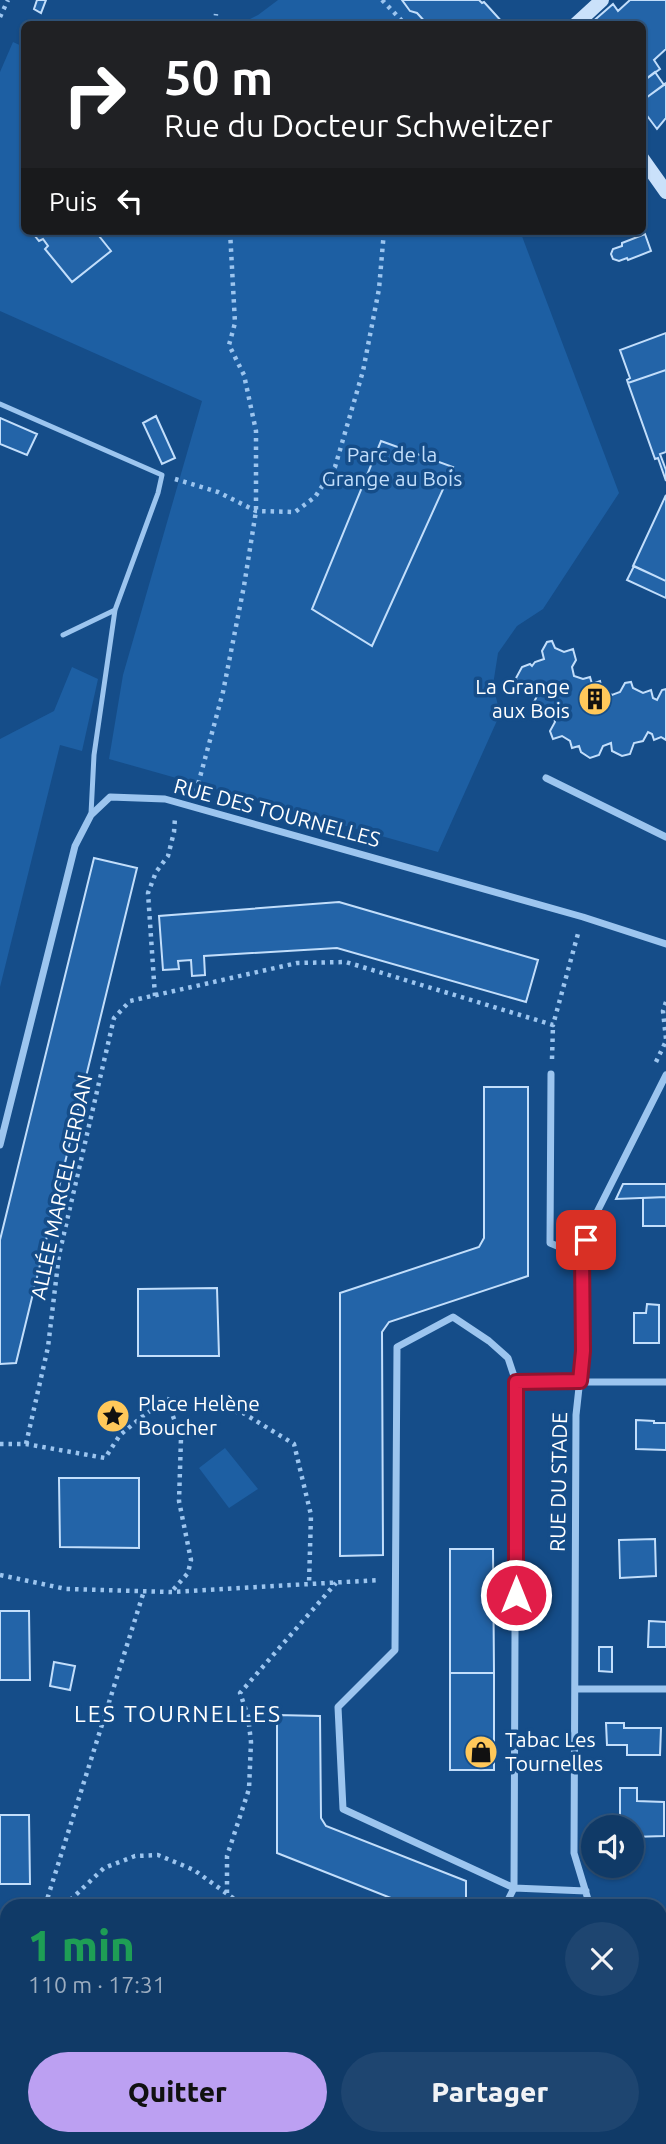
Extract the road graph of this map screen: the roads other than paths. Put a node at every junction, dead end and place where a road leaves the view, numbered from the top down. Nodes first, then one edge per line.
1 (602, 0) edge
2 (579, 21) edge
3 (646, 164) edge
4 (666, 192) edge
5 (0, 404) edge
6 (116, 610) junction
7 (63, 635) dead end
8 (545, 778) dead end
9 (91, 815) junction
10 (666, 837) edge
11 (666, 944) edge
12 (551, 1074) road end
13 (666, 1075) edge
14 (0, 1145) edge
15 (582, 1255) junction
16 (580, 1381) junction
17 (516, 1382) junction
18 (666, 1382) edge
19 (576, 1689) junction
20 (666, 1689) edge
21 (514, 1888) junction
22 (586, 1891) junction
23 (508, 1899) edge
24 (588, 1899) edge

1 - 2 street
3 - 4 street
5 - 6 lane
6 - 7 lane
6 - 9 lane
8 - 10 street
9 - 11 street, RUE DES TOURNELLES
9 - 14 street
12 - 15 street
13 - 15 street, RUE DU STADE
15 - 16 street, RUE DU STADE
16 - 17 street
16 - 18 street
16 - 19 street, RUE DU STADE
17 - 21 street
17 - 21 street
19 - 20 street
19 - 22 street, RUE DU STADE
21 - 22 street
21 - 23 street
22 - 24 street, RUE DU STADE

